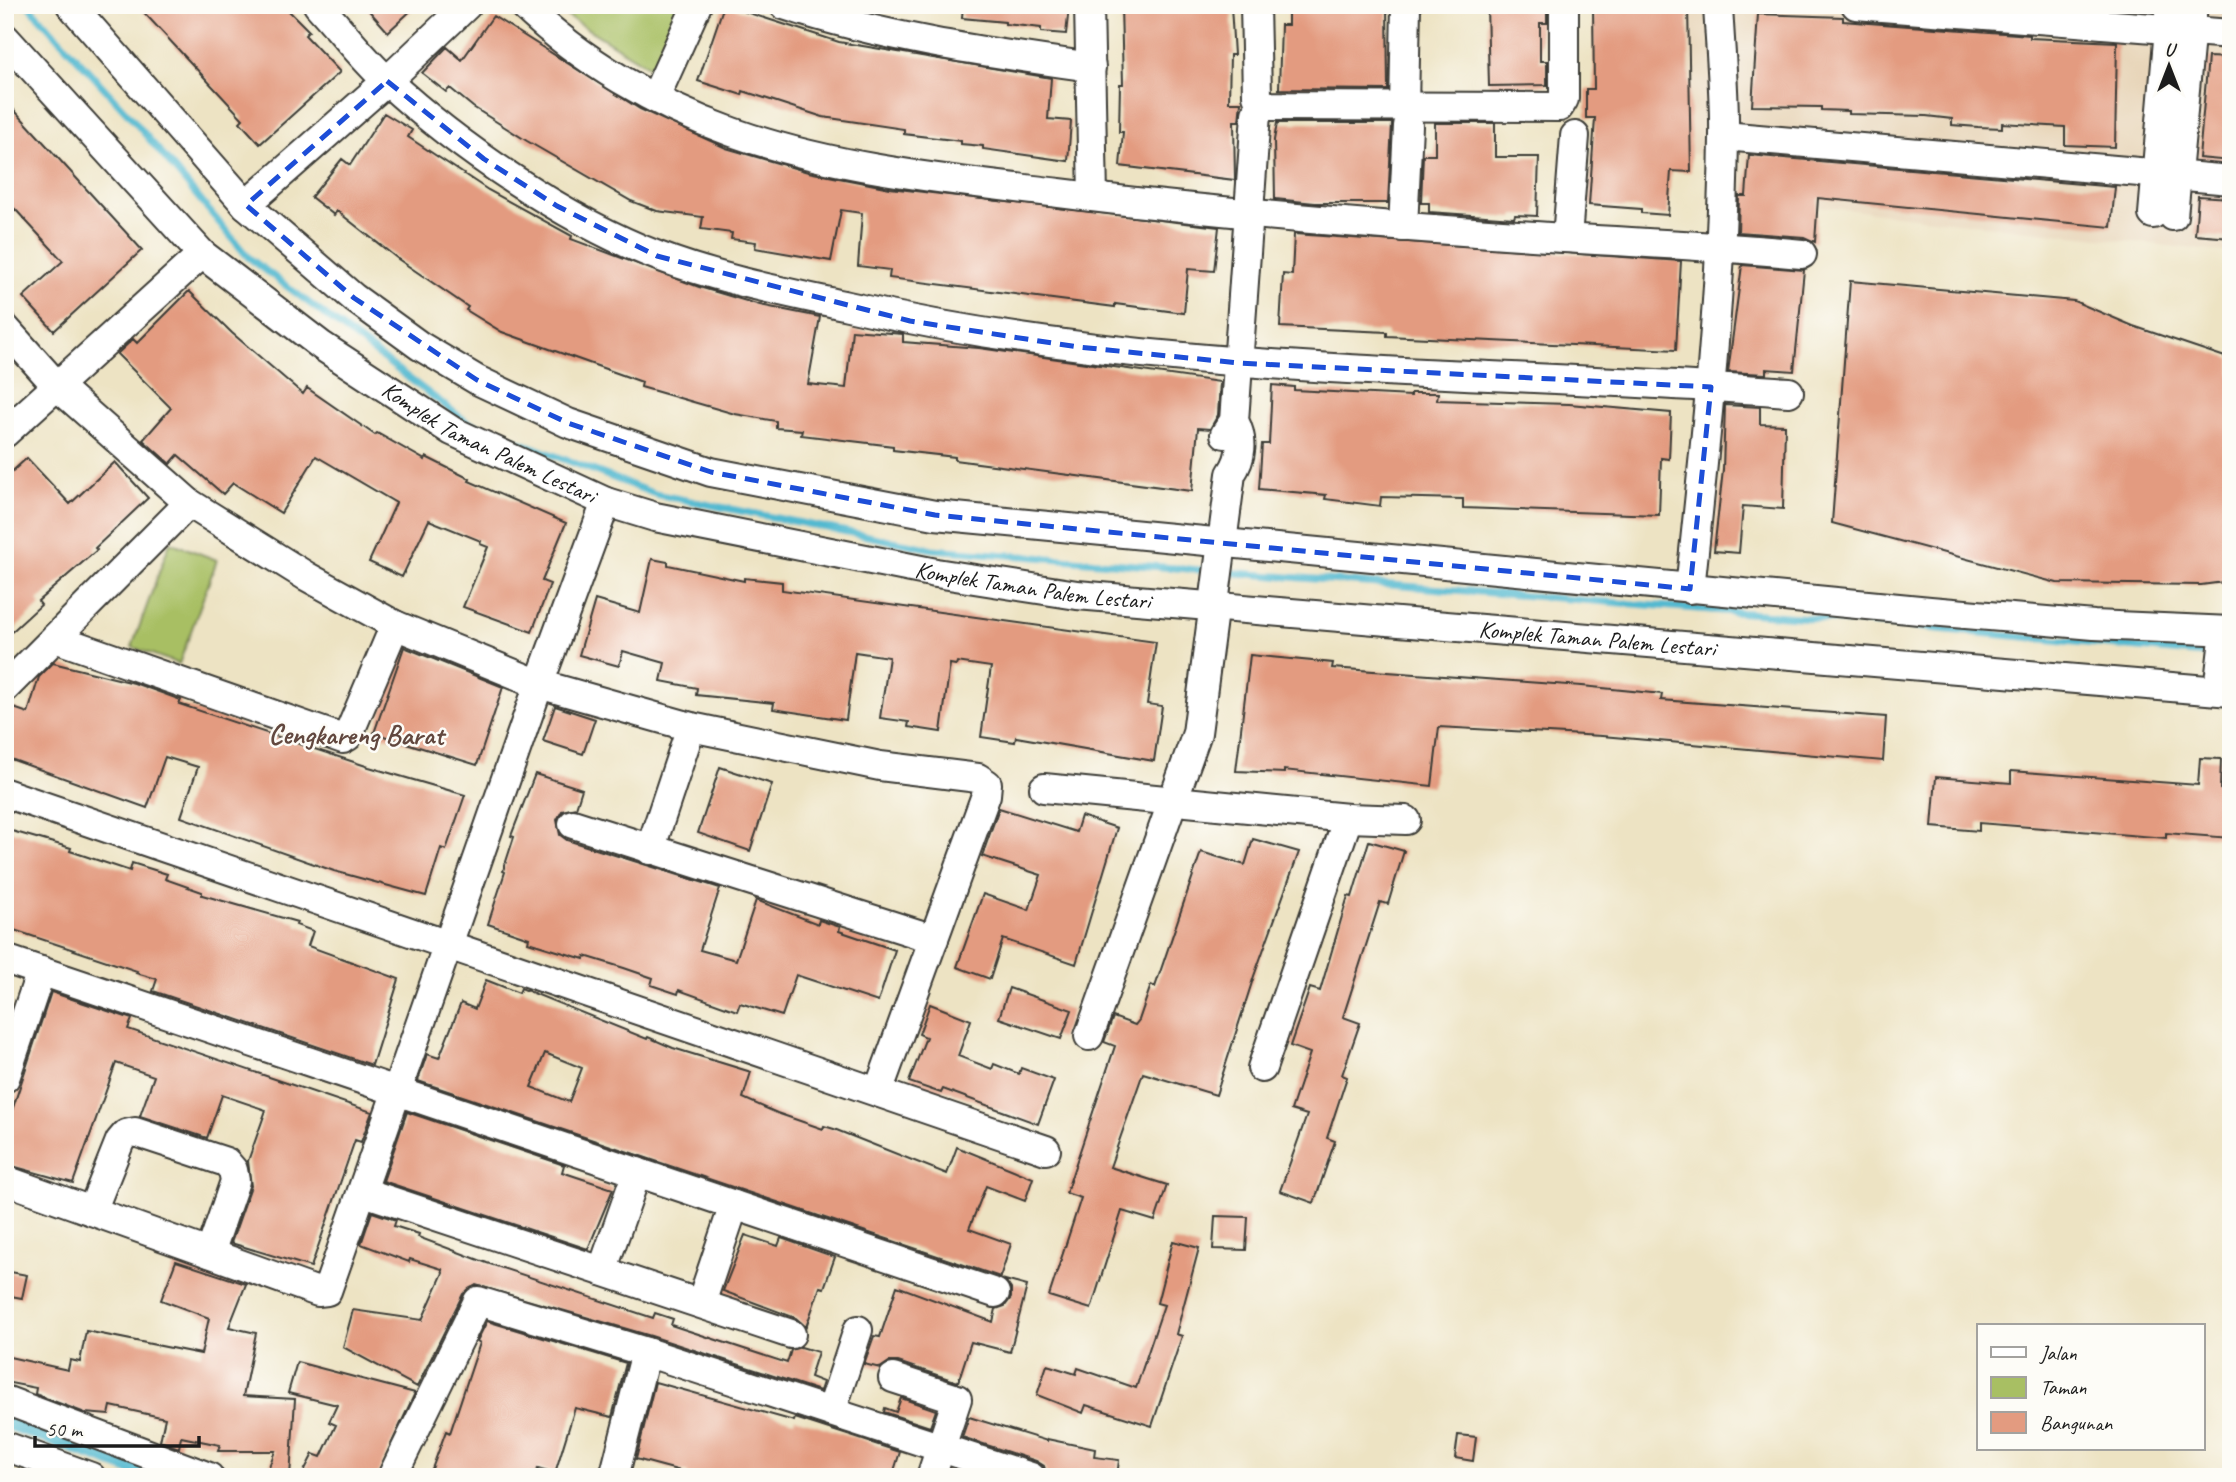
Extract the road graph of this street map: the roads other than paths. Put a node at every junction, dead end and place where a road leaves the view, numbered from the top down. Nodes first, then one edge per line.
1 (71, 5) edge
2 (318, 5) edge
3 (467, 5) edge
4 (523, 5) edge
5 (697, 5) edge
6 (783, 5) edge
7 (1089, 5) edge
8 (1255, 5) edge
9 (1406, 5) edge
10 (1564, 5) edge
11 (1718, 5) edge
12 (1856, 5) edge
13 (2181, 17) edge
14 (2231, 34) edge
15 (5, 38) edge
16 (1091, 67) junction
17 (387, 81) junction
18 (654, 98) junction
19 (1256, 114) dead end
20 (1406, 117) junction
21 (1575, 136) dead end
22 (1724, 136) junction
23 (2167, 175) junction
24 (2231, 180) edge
25 (1093, 197) junction
26 (246, 205) junction
27 (1251, 215) junction
28 (2163, 215) dead end
29 (1403, 227) junction
30 (1567, 238) junction
31 (1721, 247) junction
32 (202, 254) junction
33 (1802, 254) dead end
34 (5, 328) edge
35 (1239, 363) junction
36 (55, 385) junction
37 (1711, 387) junction
38 (1789, 392) dead end
39 (5, 433) edge
40 (606, 502) junction
41 (189, 503) junction
42 (1221, 550) junction
43 (1690, 589) junction
44 (1216, 596) junction
45 (395, 625) junction
46 (55, 638) junction
47 (2225, 660) edge
48 (539, 684) junction
49 (5, 688) edge
50 (691, 727) junction
51 (1044, 788) dead end
52 (5, 793) edge
53 (1174, 801) junction
54 (1348, 818) junction
55 (1406, 820) dead end
56 (573, 824) dead end
57 (650, 850) junction
58 (934, 939) junction
59 (447, 947) junction
60 (5, 959) edge
61 (41, 971) junction
62 (1089, 1036) dead end
63 (1262, 1068) dead end
64 (5, 1078) edge
65 (399, 1092) junction
66 (878, 1092) junction
67 (1046, 1150) dead end
68 (637, 1172) junction
69 (5, 1180) edge
70 (364, 1192) junction
71 (734, 1205) junction
72 (92, 1211) junction
73 (210, 1253) junction
74 (602, 1271) junction
75 (995, 1293) dead end
76 (701, 1303) junction
77 (858, 1330) dead end
78 (791, 1334) dead end
79 (646, 1352) junction
80 (893, 1378) dead end
81 (6, 1401) edge
82 (831, 1412) junction
83 (5, 1446) edge
84 (940, 1449) junction
85 (91, 1477) edge
86 (209, 1477) edge
87 (392, 1477) edge
88 (614, 1477) edge
89 (931, 1477) edge
90 (1031, 1477) edge

1 - 26 street, Komplek Taman Palem Lestari
2 - 17 street
3 - 17 street
4 - 18 street
5 - 18 street
6 - 16 street
7 - 16 street
8 - 20 street
9 - 20 street
10 - 20 street
11 - 22 street
12 - 13 street
13 - 14 street
13 - 23 street
15 - 32 street, Komplek Taman Palem Lestari
16 - 25 street
17 - 26 street
17 - 35 street
18 - 25 street
19 - 27 street
20 - 29 street
21 - 30 street
22 - 23 street
22 - 31 street
23 - 24 street
23 - 28 street
25 - 27 street
26 - 42 street, Komplek Taman Palem Lestari
27 - 29 street
27 - 35 street
29 - 30 street
30 - 31 street
31 - 33 street
31 - 37 street
32 - 36 street
32 - 40 street, Komplek Taman Palem Lestari
34 - 36 street
35 - 37 street
35 - 42 street
36 - 39 street
36 - 41 street
37 - 38 street
37 - 43 street
40 - 44 street, Komplek Taman Palem Lestari
40 - 48 street
41 - 45 street
41 - 46 street
42 - 43 street, Komplek Taman Palem Lestari
42 - 44 street
43 - 47 street, Komplek Taman Palem Lestari
44 - 47 street, Komplek Taman Palem Lestari
44 - 53 street
45 - 46 street
45 - 48 street
46 - 49 street
48 - 50 street
48 - 59 street
50 - 57 street
50 - 58 street
51 - 53 street
52 - 59 street
53 - 54 street
53 - 62 street
54 - 55 street
54 - 63 street
56 - 57 street
57 - 58 street
58 - 66 street
59 - 65 street
59 - 66 street
60 - 61 street
61 - 64 street
61 - 65 street
65 - 68 street
65 - 70 street
66 - 67 street
68 - 71 street
68 - 74 street
69 - 72 street
70 - 73 street
70 - 74 street
71 - 75 street
71 - 76 street
72 - 73 street
72 - 73 street
74 - 76 street
76 - 78 street
77 - 82 street
79 - 82 street
79 - 87 street
79 - 88 street
80 - 84 street
81 - 86 street
82 - 84 street
83 - 85 street
84 - 89 street
84 - 90 street

